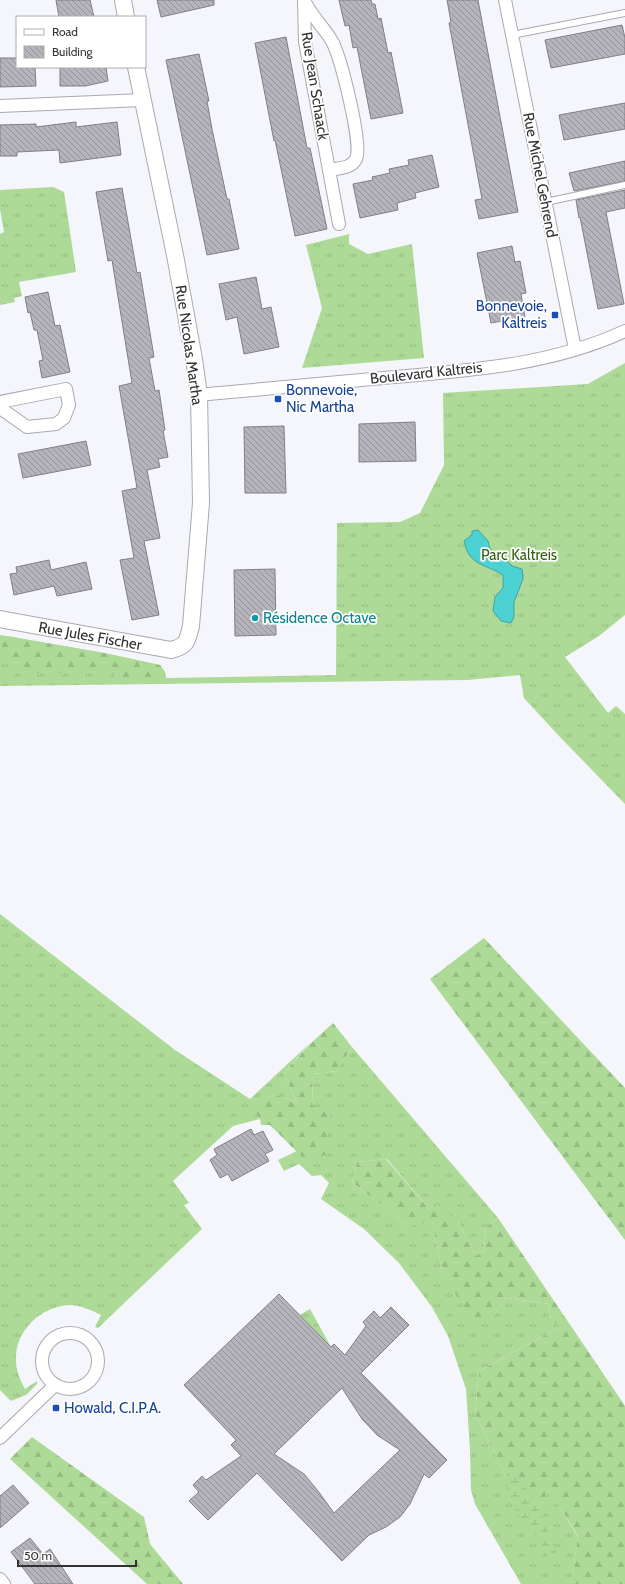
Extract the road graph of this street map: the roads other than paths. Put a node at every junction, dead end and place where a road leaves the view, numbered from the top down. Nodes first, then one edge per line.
1 (123, 0) edge
2 (505, 0) edge
3 (304, 1) edge
4 (625, 13) edge
5 (126, 16) edge
6 (512, 35) junction
7 (136, 68) edge
8 (143, 100) junction
9 (0, 106) edge
10 (329, 170) junction
11 (625, 185) edge
12 (546, 202) junction
13 (339, 224) dead end
14 (625, 331) edge
15 (575, 349) junction
16 (199, 395) junction
17 (0, 402) edge
18 (0, 408) edge
19 (0, 619) edge
20 (181, 648) joint
21 (55, 1385) junction
22 (0, 1438) edge
23 (0, 1579) edge
24 (4, 1584) edge

1 - 5 street
2 - 6 street, Rue Michel Gehrend
3 - 10 street, Rue Jean Schaack
3 - 10 street, Rue Jean Schaack
4 - 6 lane
6 - 12 street, Rue Michel Gehrend
7 - 8 street, Rue Nicolas Martha
8 - 9 street
8 - 16 street, Rue Nicolas Martha
10 - 13 street, Rue Jean Schaack
11 - 12 lane
12 - 15 street, Rue Michel Gehrend
14 - 15 street, Boulevard Kaltreis
15 - 16 street, Boulevard Kaltreis
16 - 20 street, Rue Nicolas Martha
17 - 18 street
19 - 20 street, Rue Jules Fischer
21 - 21 street
21 - 22 street
23 - 24 street

